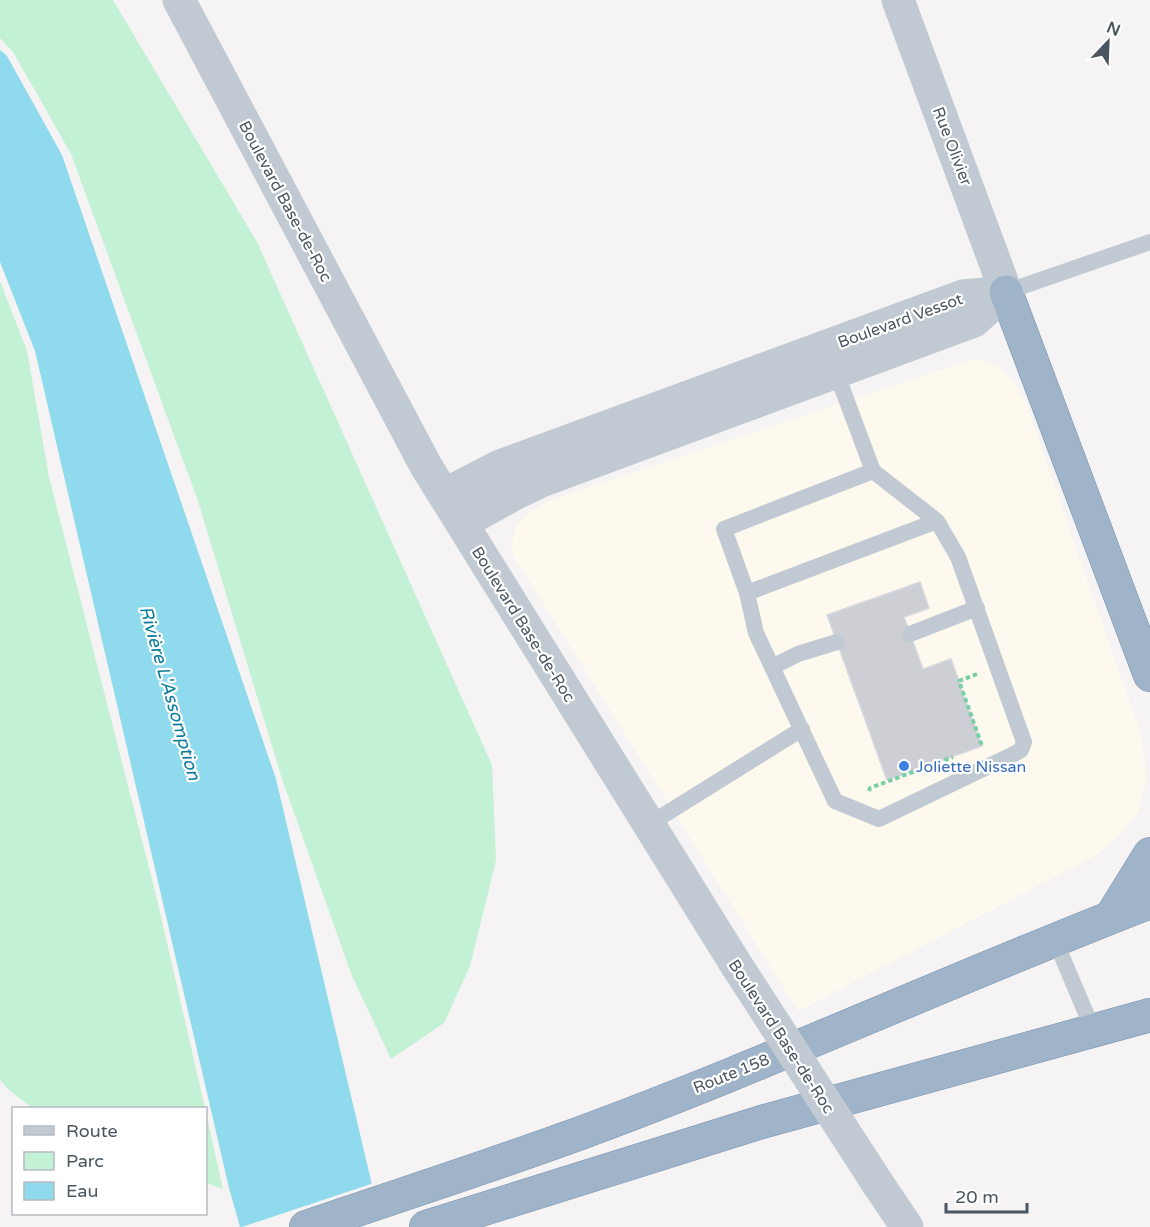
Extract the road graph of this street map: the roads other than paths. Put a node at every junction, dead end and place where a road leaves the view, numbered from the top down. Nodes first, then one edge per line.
1 (179, 0) edge
2 (898, 0) edge
3 (1150, 242) edge
4 (1006, 292) junction
5 (836, 372) junction
6 (873, 471) junction
7 (444, 495) junction
8 (937, 521) junction
9 (462, 523) junction
10 (747, 593) junction
11 (977, 608) junction
12 (910, 634) dead end
13 (837, 642) dead end
14 (772, 667) junction
15 (1150, 675) edge
16 (802, 729) junction
17 (648, 825) junction
18 (1150, 854) edge
19 (1150, 902) edge
20 (1111, 917) junction
21 (1055, 940) junction
22 (1150, 1015) edge
23 (1093, 1030) junction
24 (436, 1224) edge
25 (306, 1227) edge
26 (907, 1227) edge

1 - 7 street, Boulevard Base-de-Roc
2 - 4 street, Rue Olivier
3 - 4 lane
4 - 5 street, Boulevard Vessot
4 - 7 street, Boulevard Vessot
4 - 15 highway
5 - 6 lane
5 - 9 street, Boulevard Vessot
6 - 8 lane
6 - 10 lane
7 - 9 street, Boulevard Base-de-Roc
8 - 10 lane
8 - 11 lane
9 - 17 street, Boulevard Base-de-Roc
10 - 14 lane
11 - 12 lane
11 - 16 lane
13 - 14 lane
14 - 16 lane
16 - 17 lane
17 - 26 street, Boulevard Base-de-Roc, bridge
18 - 20 highway
19 - 20 highway, Route 158
20 - 21 highway, Route 158
21 - 23 lane
21 - 25 highway, Route 158
22 - 23 highway
23 - 24 highway

